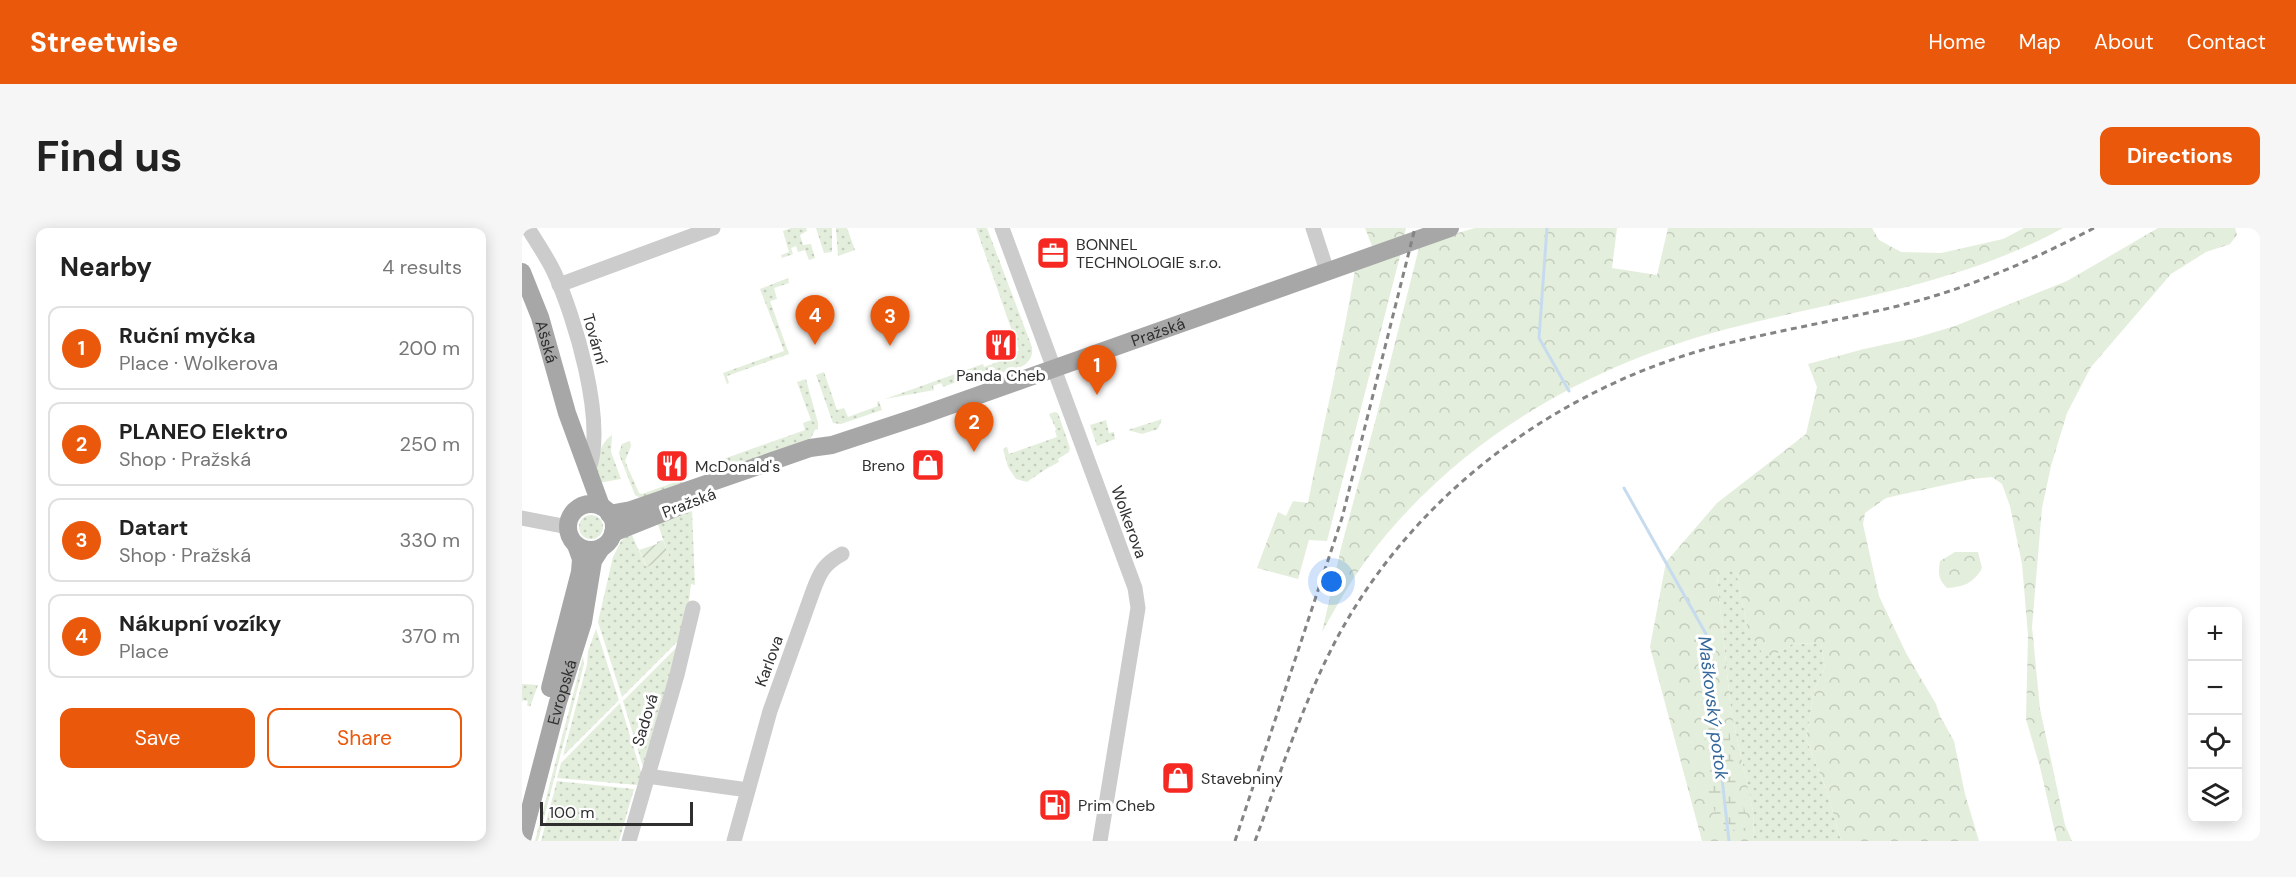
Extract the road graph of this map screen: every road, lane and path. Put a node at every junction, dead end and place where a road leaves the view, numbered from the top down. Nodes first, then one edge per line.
1 (528, 228) edge
2 (712, 228) edge
3 (1002, 228) edge
4 (1313, 228) edge
5 (1450, 228) edge
6 (1327, 271) junction
7 (522, 272) edge
8 (559, 285) junction
9 (1054, 368) junction
10 (567, 413) junction
11 (832, 445) junction
12 (589, 469) junction
13 (580, 507) junction
14 (605, 510) junction
15 (522, 518) edge
16 (568, 527) junction
17 (608, 540) junction
18 (576, 545) junction
19 (842, 554) dead end
20 (693, 608) dead end
21 (647, 776) junction
22 (748, 790) junction
23 (522, 795) edge
24 (522, 840) edge
25 (629, 841) edge
26 (734, 841) edge
27 (1100, 841) edge

1 - 8 street, Tovární
2 - 8 street
3 - 9 street, Wolkerova
4 - 6 street
5 - 6 main road, Pražská
6 - 9 main road, Pražská
7 - 10 main road, Ašská
8 - 12 street, Tovární
9 - 11 main road, Pražská
9 - 27 street, Wolkerova
10 - 12 main road, Ašská
10 - 13 main road, Ašská
11 - 14 main road, Pražská
11 - 17 main road, Pražská
12 - 14 main road, Ašská
13 - 14 main road
13 - 16 main road
14 - 17 main road
15 - 16 street
16 - 18 main road
17 - 18 main road
17 - 24 main road, Evropská
18 - 23 main road, Evropská
19 - 22 street, Karlova
20 - 21 street, Sadová
21 - 22 street
21 - 25 street, Sadová
22 - 26 street, Karlova

